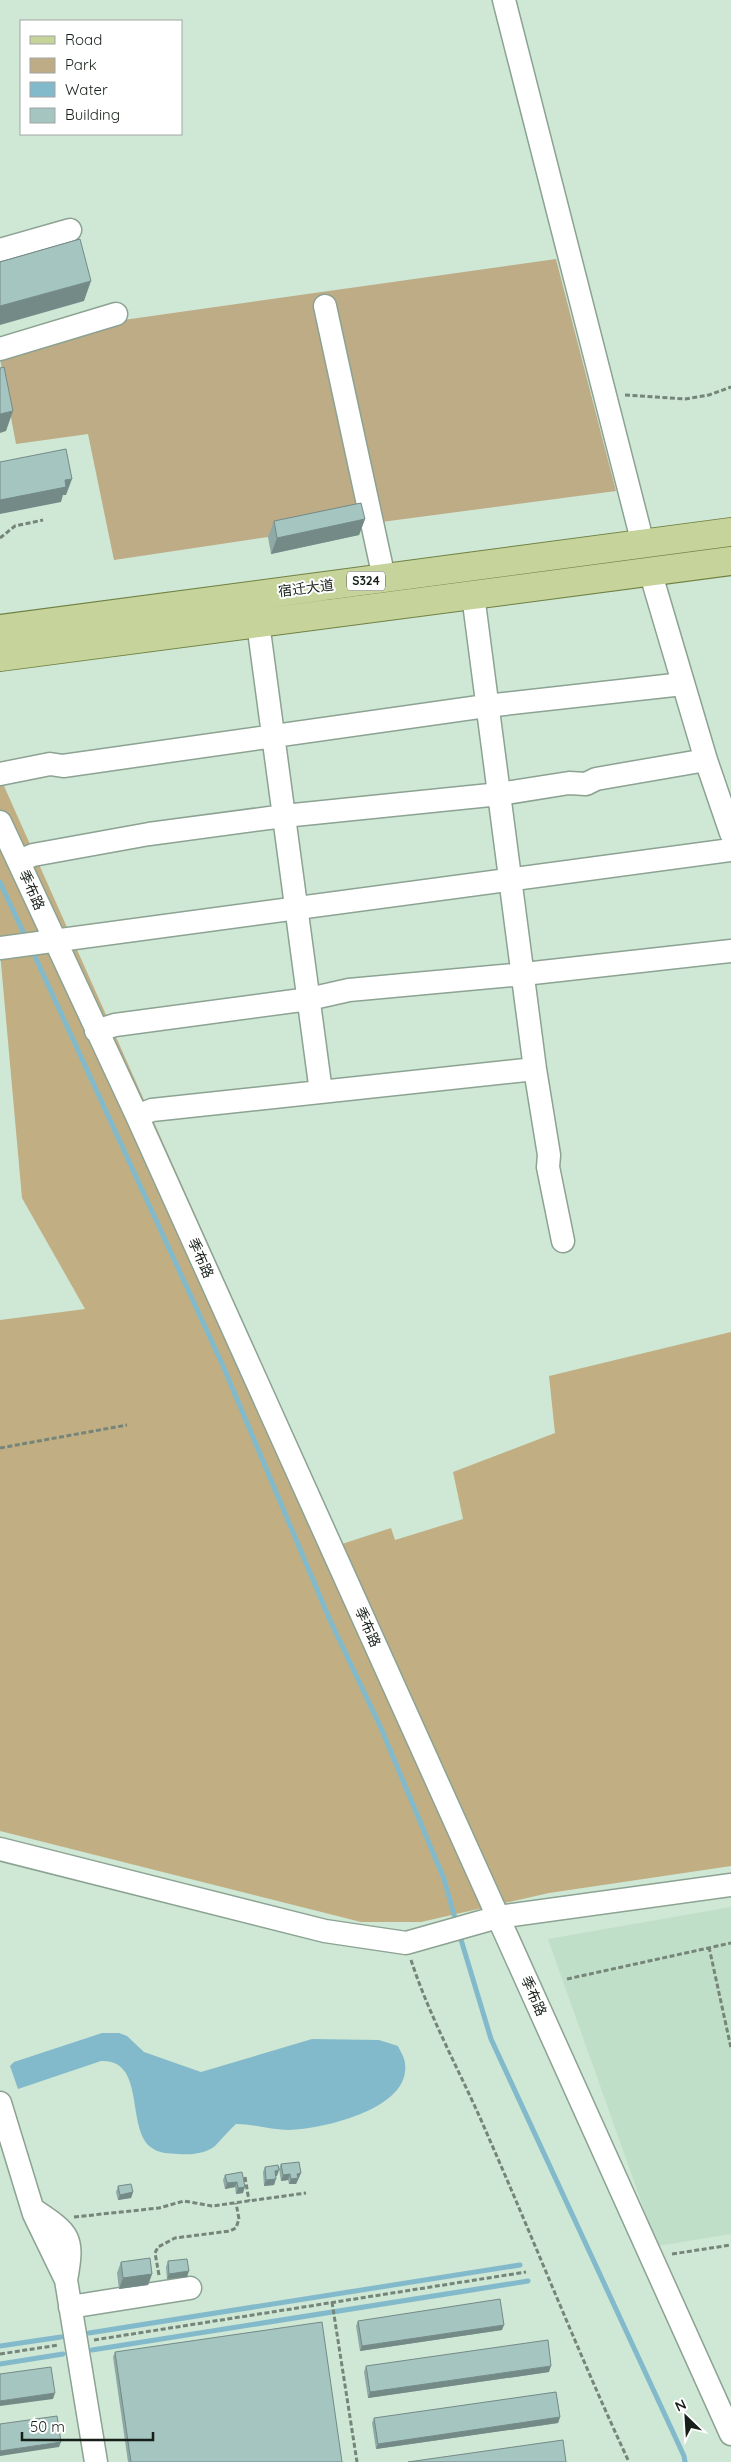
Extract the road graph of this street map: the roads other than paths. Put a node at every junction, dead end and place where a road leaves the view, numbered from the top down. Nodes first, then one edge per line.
1 (504, 0) edge
2 (70, 230) dead end
3 (0, 250) edge
4 (325, 306) dead end
5 (116, 314) dead end
6 (0, 349) edge
7 (731, 532) edge
8 (643, 544) junction
9 (731, 561) edge
10 (650, 571) junction
11 (384, 578) junction
12 (473, 595) junction
13 (258, 623) junction
14 (0, 628) edge
15 (0, 657) edge
16 (682, 684) junction
17 (486, 706) junction
18 (272, 736) junction
19 (706, 760) junction
20 (0, 774) edge
21 (500, 794) junction
22 (284, 816) junction
23 (0, 822) edge
24 (731, 833) edge
25 (731, 850) edge
26 (19, 861) junction
27 (510, 879) junction
28 (295, 907) junction
29 (38, 943) junction
30 (0, 948) edge
31 (731, 951) edge
32 (524, 974) junction
33 (309, 999) junction
34 (96, 1031) junction
35 (535, 1069) junction
36 (321, 1092) junction
37 (137, 1116) junction
38 (562, 1241) dead end
39 (0, 1849) edge
40 (731, 1885) edge
41 (498, 1917) junction
42 (0, 2103) edge
43 (190, 2288) dead end
44 (70, 2307) junction
45 (731, 2434) edge
46 (96, 2462) edge

1 - 8 street
2 - 3 street
4 - 11 street
5 - 6 street
7 - 8 main road, 宿迁大道 / S324
8 - 11 main road, 宿迁大道 / S324
9 - 10 main road, 宿迁大道 / S324
10 - 12 main road, 宿迁大道 / S324
10 - 16 street
11 - 14 main road, 宿迁大道 / S324
12 - 13 main road, 宿迁大道 / S324
12 - 17 street
13 - 15 main road, 宿迁大道 / S324
13 - 18 street
16 - 17 street
16 - 19 street
17 - 18 street
17 - 21 street
18 - 20 street
18 - 22 street
19 - 21 street
19 - 24 street
21 - 22 street
21 - 27 street
22 - 26 street
22 - 28 street
23 - 26 street, 季布路
25 - 27 street
26 - 29 street, 季布路
27 - 28 street
27 - 32 street
28 - 29 street
28 - 33 street
29 - 30 street
29 - 34 street, 季布路
31 - 32 street
32 - 33 street
32 - 35 street
33 - 34 street
33 - 36 street
34 - 37 street, 季布路
35 - 36 street
35 - 38 street
36 - 37 street
37 - 41 street, 季布路
39 - 41 street
40 - 41 street
41 - 45 street, 季布路
42 - 44 street
43 - 44 street
44 - 46 street

